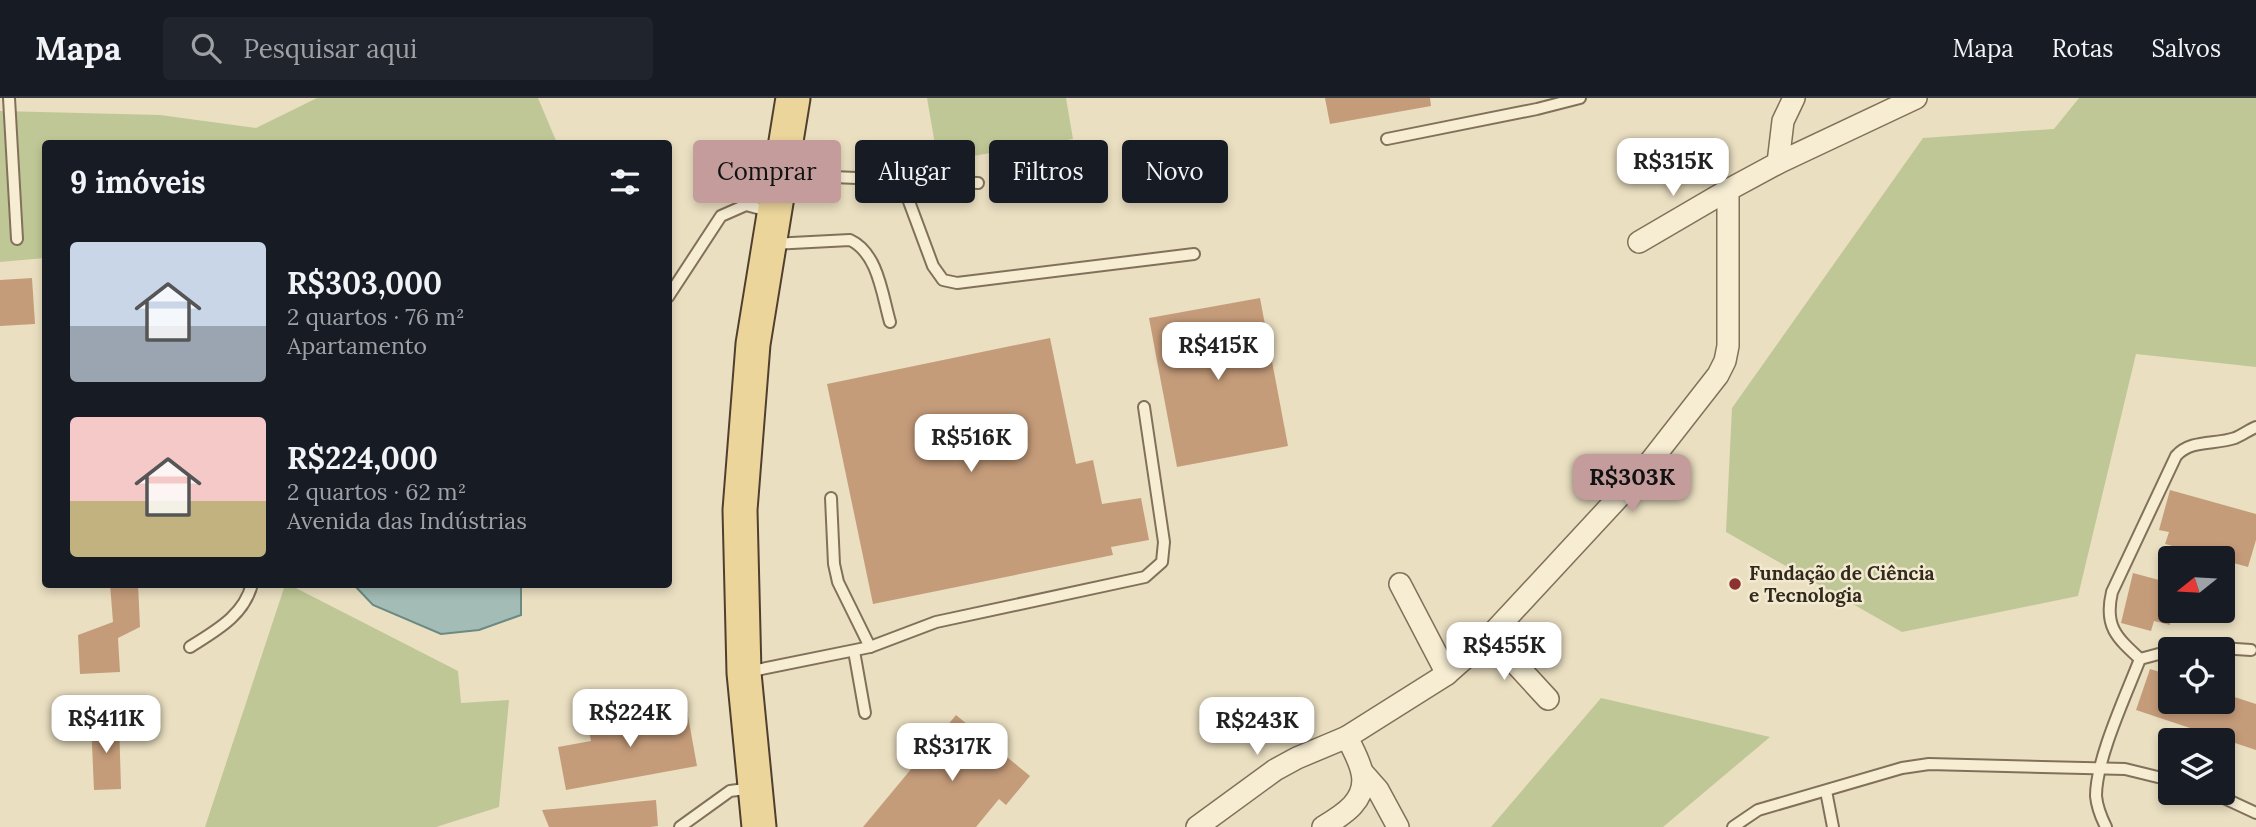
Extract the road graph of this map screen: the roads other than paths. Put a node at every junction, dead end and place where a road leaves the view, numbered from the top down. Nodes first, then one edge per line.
1 (9, 98) edge
2 (793, 98) edge
3 (1580, 98) edge
4 (1794, 98) edge
5 (1916, 98) edge
6 (1387, 139) dead end
7 (786, 140) edge
8 (1778, 163) junction
9 (975, 183) edge
10 (978, 183) dead end
11 (1728, 190) junction
12 (776, 203) edge
13 (910, 203) edge
14 (772, 228) junction
15 (17, 239) dead end
16 (1639, 242) dead end
17 (1194, 254) dead end
18 (672, 291) edge
19 (890, 322) dead end
20 (1144, 407) dead end
21 (2256, 427) edge
22 (831, 498) dead end
23 (1400, 584) dead end
24 (251, 588) edge
25 (1490, 636) junction
26 (870, 647) junction
27 (190, 648) dead end
28 (2235, 649) edge
29 (2251, 650) dead end
30 (854, 651) junction
31 (2158, 654) edge
32 (2140, 659) junction
33 (744, 673) junction
34 (1447, 674) junction
35 (1548, 699) dead end
36 (865, 713) dead end
37 (1347, 737) junction
38 (2099, 768) junction
39 (1363, 774) junction
40 (2158, 777) edge
41 (755, 788) junction
42 (1826, 790) junction
43 (2235, 803) edge
44 (2256, 813) edge
45 (680, 827) edge
46 (759, 827) edge
47 (1197, 827) edge
48 (1323, 827) edge
49 (1398, 827) edge
50 (1733, 827) edge
51 (1833, 827) edge
52 (2106, 827) edge

1 - 15 lane
2 - 7 main road
3 - 6 lane
4 - 8 street
5 - 8 street
8 - 11 street
9 - 10 lane
11 - 16 street
11 - 25 street
12 - 14 main road
13 - 17 lane
14 - 18 lane
14 - 19 lane
14 - 33 main road
20 - 26 lane
21 - 32 lane
22 - 26 lane
23 - 34 street
24 - 27 lane
25 - 34 street
25 - 35 street
26 - 30 lane
28 - 29 lane
30 - 33 lane
30 - 36 lane
31 - 32 lane
32 - 38 lane
33 - 41 main road
34 - 37 street
37 - 39 street
37 - 47 street
38 - 40 lane
38 - 42 lane
38 - 52 lane
39 - 48 street
39 - 49 street
41 - 45 lane
41 - 46 main road
42 - 50 lane
42 - 51 lane
43 - 44 lane

